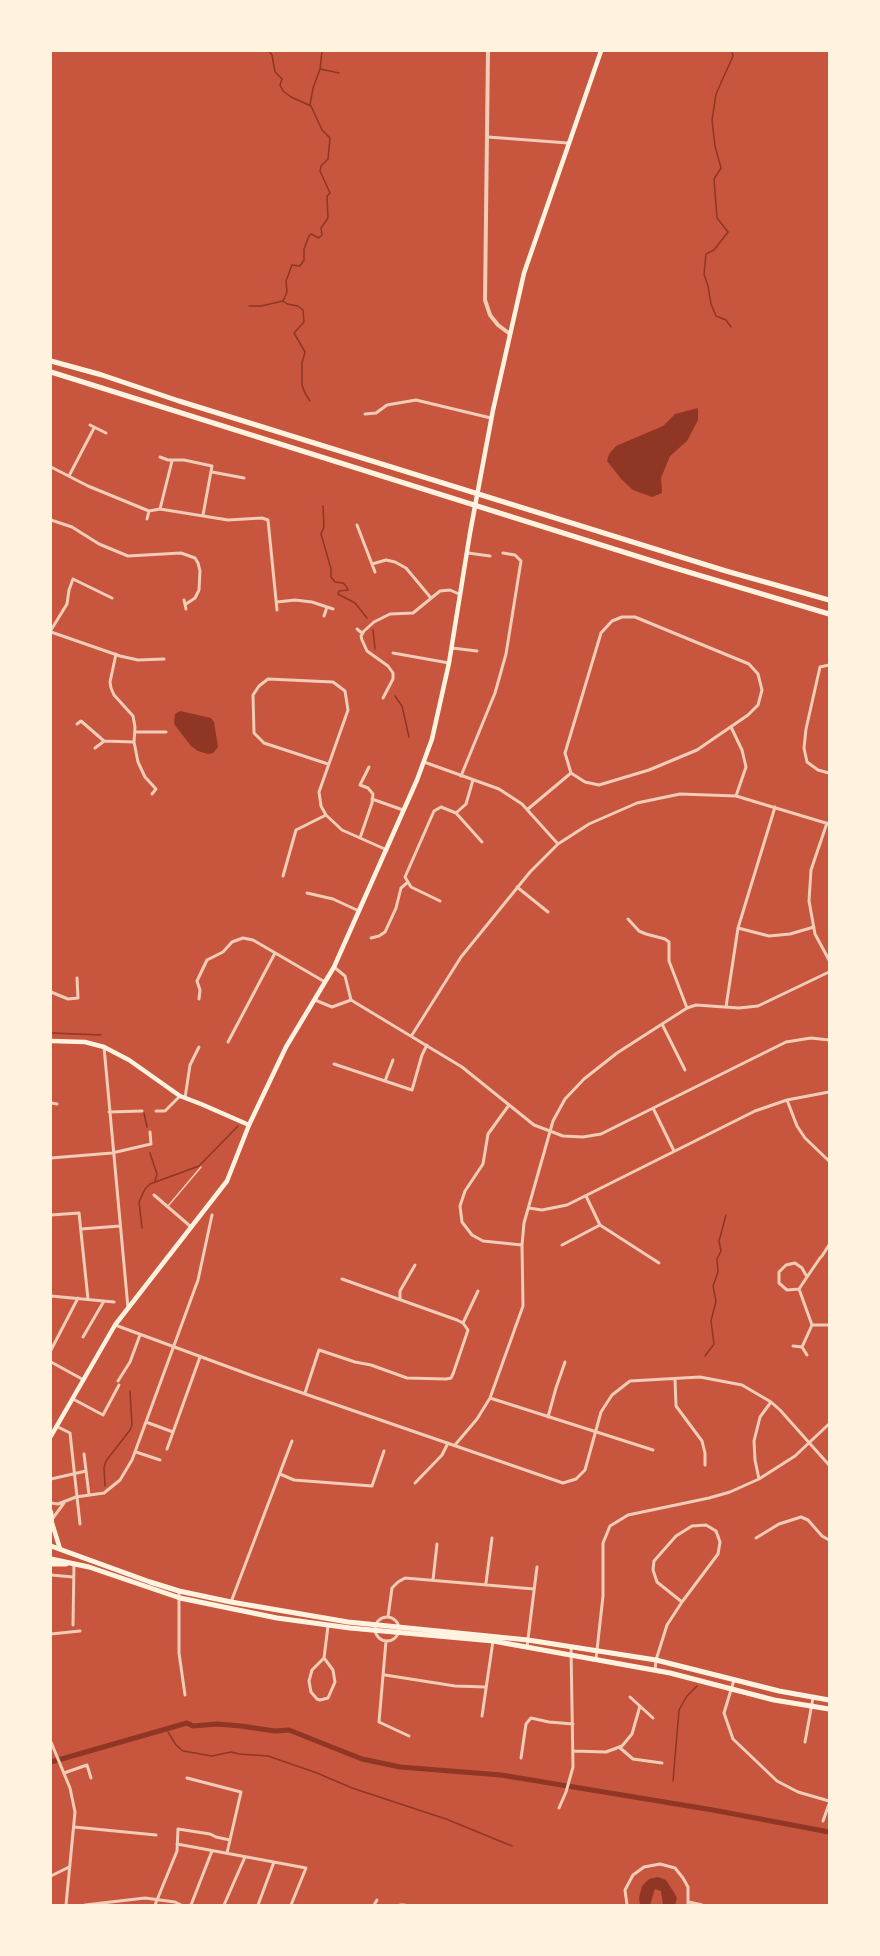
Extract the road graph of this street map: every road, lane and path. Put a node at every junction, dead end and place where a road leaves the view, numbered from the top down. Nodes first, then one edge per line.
1 (488, 51) edge
2 (601, 51) edge
3 (488, 138) junction
4 (568, 143) junction
5 (510, 334) junction
6 (51, 361) edge
7 (51, 372) edge
8 (365, 414) dead end
9 (491, 418) junction
10 (106, 433) dead end
11 (160, 457) dead end
12 (172, 461) junction
13 (51, 467) edge
14 (212, 472) junction
15 (69, 476) junction
16 (244, 478) dead end
17 (160, 509) junction
18 (149, 511) junction
19 (203, 515) junction
20 (147, 519) dead end
21 (51, 520) edge
22 (357, 525) dead end
23 (364, 529) dead end
24 (359, 531) junction
25 (467, 553) junction
26 (503, 553) dead end
27 (490, 556) dead end
28 (372, 564) junction
29 (375, 572) dead end
30 (460, 594) junction
31 (112, 598) dead end
32 (431, 598) junction
33 (829, 600) edge
34 (277, 602) junction
35 (185, 604) dead end
36 (327, 607) junction
37 (333, 609) dead end
38 (277, 610) dead end
39 (829, 614) edge
40 (324, 616) dead end
41 (357, 629) dead end
42 (51, 631) edge
43 (362, 633) junction
44 (451, 648) junction
45 (477, 651) dead end
46 (393, 653) dead end
47 (116, 654) junction
48 (164, 659) dead end
49 (449, 663) junction
50 (829, 665) edge
51 (384, 698) dead end
52 (80, 721) dead end
53 (731, 727) junction
54 (135, 732) junction
55 (166, 732) dead end
56 (104, 741) junction
57 (134, 742) junction
58 (95, 748) dead end
59 (424, 762) junction
60 (328, 764) junction
61 (369, 767) dead end
62 (572, 773) junction
63 (829, 773) edge
64 (461, 776) junction
65 (473, 780) junction
66 (152, 794) dead end
67 (736, 796) junction
68 (372, 800) junction
69 (776, 807) junction
70 (528, 809) junction
71 (405, 811) junction
72 (456, 813) junction
73 (326, 815) junction
74 (828, 824) edge
75 (360, 838) junction
76 (482, 842) dead end
77 (558, 844) junction
78 (387, 850) junction
79 (282, 876) dead end
80 (408, 882) junction
81 (517, 887) junction
82 (307, 893) dead end
83 (440, 901) dead end
84 (360, 911) junction
85 (548, 912) dead end
86 (628, 919) dead end
87 (813, 927) junction
88 (738, 928) junction
89 (371, 938) dead end
90 (275, 952) junction
91 (829, 960) edge
92 (334, 967) junction
93 (829, 972) edge
94 (77, 978) dead end
95 (325, 982) junction
96 (51, 992) edge
97 (199, 999) dead end
98 (315, 1000) junction
99 (351, 1000) junction
100 (726, 1006) junction
101 (687, 1008) junction
102 (662, 1024) junction
103 (412, 1035) junction
104 (829, 1040) edge
105 (51, 1041) edge
106 (228, 1042) dead end
107 (427, 1045) junction
108 (104, 1047) junction
109 (199, 1047) dead end
110 (393, 1060) dead end
111 (334, 1064) dead end
112 (685, 1070) dead end
113 (385, 1081) junction
114 (829, 1092) edge
115 (182, 1097) junction
116 (787, 1100) junction
117 (51, 1103) edge
118 (57, 1104) dead end
119 (509, 1105) junction
120 (654, 1108) junction
121 (142, 1111) dead end
122 (156, 1111) dead end
123 (109, 1112) junction
124 (249, 1125) junction
125 (150, 1132) dead end
126 (550, 1132) junction
127 (674, 1151) junction
128 (112, 1153) junction
129 (51, 1158) edge
130 (829, 1161) edge
131 (201, 1167) dead end
132 (154, 1195) dead end
133 (586, 1196) junction
134 (168, 1206) junction
135 (529, 1208) junction
136 (51, 1215) edge
137 (212, 1215) dead end
138 (600, 1225) junction
139 (120, 1226) junction
140 (190, 1226) junction
141 (81, 1229) junction
142 (522, 1245) junction
143 (562, 1245) dead end
144 (829, 1245) edge
145 (822, 1256) junction
146 (829, 1260) edge
147 (660, 1263) dead end
148 (415, 1265) dead end
149 (807, 1277) junction
150 (342, 1279) dead end
151 (799, 1289) junction
152 (478, 1291) dead end
153 (51, 1296) edge
154 (78, 1298) junction
155 (88, 1299) junction
156 (400, 1299) junction
157 (104, 1301) junction
158 (114, 1302) dead end
159 (128, 1308) junction
160 (463, 1323) junction
161 (115, 1325) junction
162 (812, 1325) junction
163 (829, 1325) edge
164 (140, 1335) junction
165 (83, 1337) dead end
166 (793, 1346) dead end
167 (174, 1347) junction
168 (802, 1347) junction
169 (51, 1350) edge
170 (807, 1355) dead end
171 (200, 1357) junction
172 (51, 1362) edge
173 (565, 1362) dead end
174 (675, 1378) junction
175 (82, 1379) junction
176 (305, 1393) junction
177 (72, 1398) junction
178 (490, 1398) junction
179 (771, 1402) junction
180 (548, 1417) junction
181 (146, 1422) junction
182 (829, 1424) edge
183 (56, 1426) junction
184 (173, 1432) junction
185 (595, 1432) junction
186 (51, 1436) edge
187 (292, 1442) dead end
188 (448, 1443) junction
189 (810, 1444) junction
190 (454, 1445) junction
191 (167, 1449) dead end
192 (653, 1450) dead end
193 (384, 1451) dead end
194 (136, 1452) junction
195 (84, 1454) dead end
196 (160, 1460) dead end
197 (705, 1465) dead end
198 (829, 1465) edge
199 (86, 1471) junction
200 (74, 1472) junction
201 (280, 1474) junction
202 (51, 1479) edge
203 (759, 1479) junction
204 (415, 1483) dead end
205 (89, 1495) junction
206 (76, 1497) junction
207 (67, 1500) junction
208 (51, 1503) edge
209 (52, 1520) edge
210 (80, 1524) dead end
211 (492, 1538) dead end
212 (756, 1538) dead end
213 (829, 1540) edge
214 (437, 1544) dead end
215 (51, 1546) edge
216 (60, 1549) junction
217 (51, 1562) edge
218 (74, 1564) junction
219 (537, 1567) dead end
220 (51, 1575) edge
221 (73, 1577) junction
222 (433, 1580) junction
223 (486, 1584) junction
224 (534, 1589) junction
225 (180, 1594) junction
226 (681, 1602) junction
227 (230, 1605) junction
228 (388, 1617) junction
229 (328, 1622) junction
230 (74, 1625) dead end
231 (376, 1628) junction
232 (399, 1630) junction
233 (80, 1631) dead end
234 (51, 1634) edge
235 (493, 1638) junction
236 (528, 1640) junction
237 (386, 1641) junction
238 (571, 1646) junction
239 (527, 1647) junction
240 (597, 1651) junction
241 (571, 1654) junction
242 (324, 1658) junction
243 (596, 1659) junction
244 (656, 1660) junction
245 (655, 1670) junction
246 (385, 1675) junction
247 (734, 1679) junction
248 (486, 1687) junction
249 (731, 1689) junction
250 (185, 1695) dead end
251 (630, 1697) dead end
252 (813, 1698) junction
253 (829, 1700) edge
254 (640, 1706) junction
255 (812, 1707) junction
256 (829, 1709) edge
257 (482, 1716) dead end
258 (653, 1718) dead end
259 (573, 1724) junction
260 (409, 1736) dead end
261 (51, 1742) edge
262 (805, 1742) dead end
263 (619, 1747) junction
264 (52, 1748) edge
265 (573, 1751) junction
266 (521, 1758) dead end
267 (662, 1762) dead end
268 (64, 1773) junction
269 (91, 1778) dead end
270 (187, 1778) dead end
271 (829, 1803) edge
272 (559, 1808) dead end
273 (823, 1821) dead end
274 (73, 1826) junction
275 (156, 1835) dead end
276 (230, 1840) junction
277 (177, 1844) junction
278 (212, 1850) junction
279 (227, 1853) junction
280 (244, 1857) junction
281 (274, 1862) junction
282 (69, 1867) junction
283 (51, 1876) edge
284 (157, 1900) junction
285 (377, 1900) dead end
286 (122, 1903) edge
287 (688, 1904) edge
288 (66, 1905) edge
289 (85, 1905) edge
290 (155, 1905) edge
291 (181, 1905) edge
292 (191, 1905) edge
293 (224, 1905) edge
294 (258, 1905) edge
295 (291, 1905) edge
296 (375, 1905) edge
297 (400, 1905) edge
298 (405, 1905) edge
299 (627, 1905) edge
300 (702, 1905) edge

1 - 3 street
2 - 4 main road
3 - 4 street
3 - 5 street
4 - 5 main road
5 - 9 main road
6 - 33 highway
7 - 39 highway
8 - 9 street
9 - 25 main road
10 - 15 street
11 - 12 street
12 - 14 street
12 - 17 street
13 - 15 street
14 - 16 street
14 - 19 street
15 - 18 street
17 - 18 street
17 - 19 street
18 - 20 street
19 - 34 street
21 - 35 street
22 - 24 street
23 - 24 street
24 - 28 street
25 - 27 street
25 - 30 main road
26 - 64 street
28 - 29 street
28 - 32 street
30 - 32 street
30 - 44 main road
31 - 42 street
32 - 43 street
34 - 36 street
34 - 38 street
36 - 37 street
36 - 40 street
41 - 43 street
42 - 47 street
43 - 51 street
44 - 45 street
44 - 49 main road
46 - 49 street
47 - 48 street
47 - 54 street
49 - 59 main road
50 - 63 street
52 - 56 street
53 - 62 street
53 - 62 street
53 - 67 street
54 - 55 street
54 - 57 street
56 - 57 street
56 - 58 street
57 - 66 street
59 - 64 street
59 - 71 main road
60 - 60 street
60 - 73 street
61 - 68 street
62 - 70 street
64 - 65 street
65 - 70 street
65 - 72 street
67 - 69 street
67 - 77 street
68 - 71 street
68 - 75 street
69 - 74 street
69 - 88 street
70 - 77 street
71 - 78 main road
72 - 76 street
72 - 80 street
73 - 75 street
73 - 79 street
74 - 87 street
75 - 78 street
77 - 81 street
78 - 84 main road
80 - 83 street
80 - 89 street
81 - 85 street
81 - 103 street
82 - 84 street
84 - 92 main road
86 - 101 street
87 - 88 street
87 - 91 street
88 - 100 street
90 - 95 street
90 - 97 street
90 - 106 street
92 - 95 main road
92 - 99 street
93 - 100 street
94 - 96 street
95 - 98 main road
98 - 99 street
98 - 124 main road
99 - 103 street
100 - 101 street
101 - 102 street
102 - 112 street
102 - 126 street
103 - 107 street
104 - 120 street
105 - 108 main road
107 - 113 street
107 - 119 street
108 - 115 main road
108 - 123 street
109 - 115 street
110 - 113 street
111 - 113 street
114 - 116 street
115 - 122 street
115 - 124 main road
116 - 127 street
116 - 130 street
117 - 118 street
119 - 126 street
119 - 142 street
120 - 126 street
120 - 127 street
121 - 123 street
123 - 128 street
124 - 140 main road
125 - 128 street
126 - 135 street
127 - 133 street
128 - 129 street
128 - 139 street
131 - 134 lane
132 - 134 street
133 - 135 street
133 - 138 street
134 - 140 street
135 - 142 street
136 - 141 street
137 - 167 street
138 - 143 street
138 - 147 street
139 - 141 street
139 - 159 street
140 - 159 main road
141 - 155 street
142 - 178 street
144 - 145 street
145 - 146 street
145 - 149 street
148 - 156 street
149 - 151 street
149 - 151 street
150 - 156 street
151 - 162 street
152 - 160 street
153 - 154 street
154 - 155 street
154 - 169 street
155 - 157 street
156 - 160 street
157 - 158 street
157 - 165 street
159 - 161 main road
160 - 176 street
161 - 164 street
161 - 175 main road
162 - 163 street
162 - 168 street
164 - 167 street
164 - 177 street
166 - 168 street
167 - 171 street
167 - 181 street
168 - 170 street
171 - 176 street
171 - 184 street
172 - 175 street
173 - 180 street
174 - 179 street
174 - 185 street
174 - 197 street
175 - 177 main road
176 - 188 street
177 - 183 main road
178 - 180 street
178 - 190 street
179 - 189 street
179 - 203 street
180 - 185 street
181 - 184 street
181 - 194 street
182 - 189 street
183 - 186 main road
183 - 200 street
184 - 191 street
185 - 190 street
185 - 192 street
187 - 201 street
188 - 190 street
188 - 204 street
189 - 198 street
189 - 203 street
193 - 201 street
194 - 196 street
194 - 205 street
195 - 199 street
199 - 200 street
199 - 205 street
200 - 202 street
200 - 206 street
201 - 227 street
203 - 240 street
205 - 206 street
206 - 207 street
206 - 210 street
207 - 208 street
207 - 209 street
209 - 216 main road
211 - 223 street
212 - 213 street
214 - 222 street
215 - 216 highway
216 - 225 highway
217 - 218 highway
218 - 221 street
218 - 225 highway
219 - 224 street
220 - 221 street
221 - 230 street
222 - 223 street
222 - 228 street
223 - 224 street
224 - 236 street
225 - 227 highway
225 - 250 street
226 - 226 street
226 - 244 street
227 - 229 highway
228 - 231 street
228 - 232 street
229 - 231 highway
229 - 242 street
231 - 232 highway
231 - 237 street
232 - 235 highway
232 - 237 street
233 - 234 street
235 - 236 highway
235 - 239 highway
235 - 248 street
236 - 238 highway
236 - 239 street
237 - 246 street
238 - 240 highway
238 - 241 street
239 - 241 highway
240 - 243 street
240 - 244 highway
241 - 243 highway
241 - 259 street
242 - 242 street
243 - 245 highway
244 - 245 street
244 - 247 highway
245 - 249 highway
246 - 248 street
246 - 260 street
247 - 249 street
247 - 252 highway
248 - 257 street
249 - 255 highway
249 - 271 street
251 - 254 street
252 - 253 highway
252 - 255 street
254 - 258 street
254 - 263 street
255 - 256 highway
255 - 262 street
259 - 265 street
259 - 266 street
261 - 264 street
263 - 265 street
263 - 267 street
264 - 268 street
265 - 272 street
268 - 269 street
268 - 274 street
270 - 276 street
271 - 273 street
274 - 275 street
274 - 282 street
276 - 277 street
276 - 279 street
277 - 278 street
277 - 284 street
278 - 279 street
278 - 292 street
279 - 280 street
280 - 281 street
280 - 293 street
281 - 294 street
281 - 295 street
282 - 283 street
282 - 288 street
284 - 286 street
284 - 290 street
284 - 291 street
285 - 296 street
286 - 289 street
287 - 299 street
287 - 300 street
297 - 298 street

